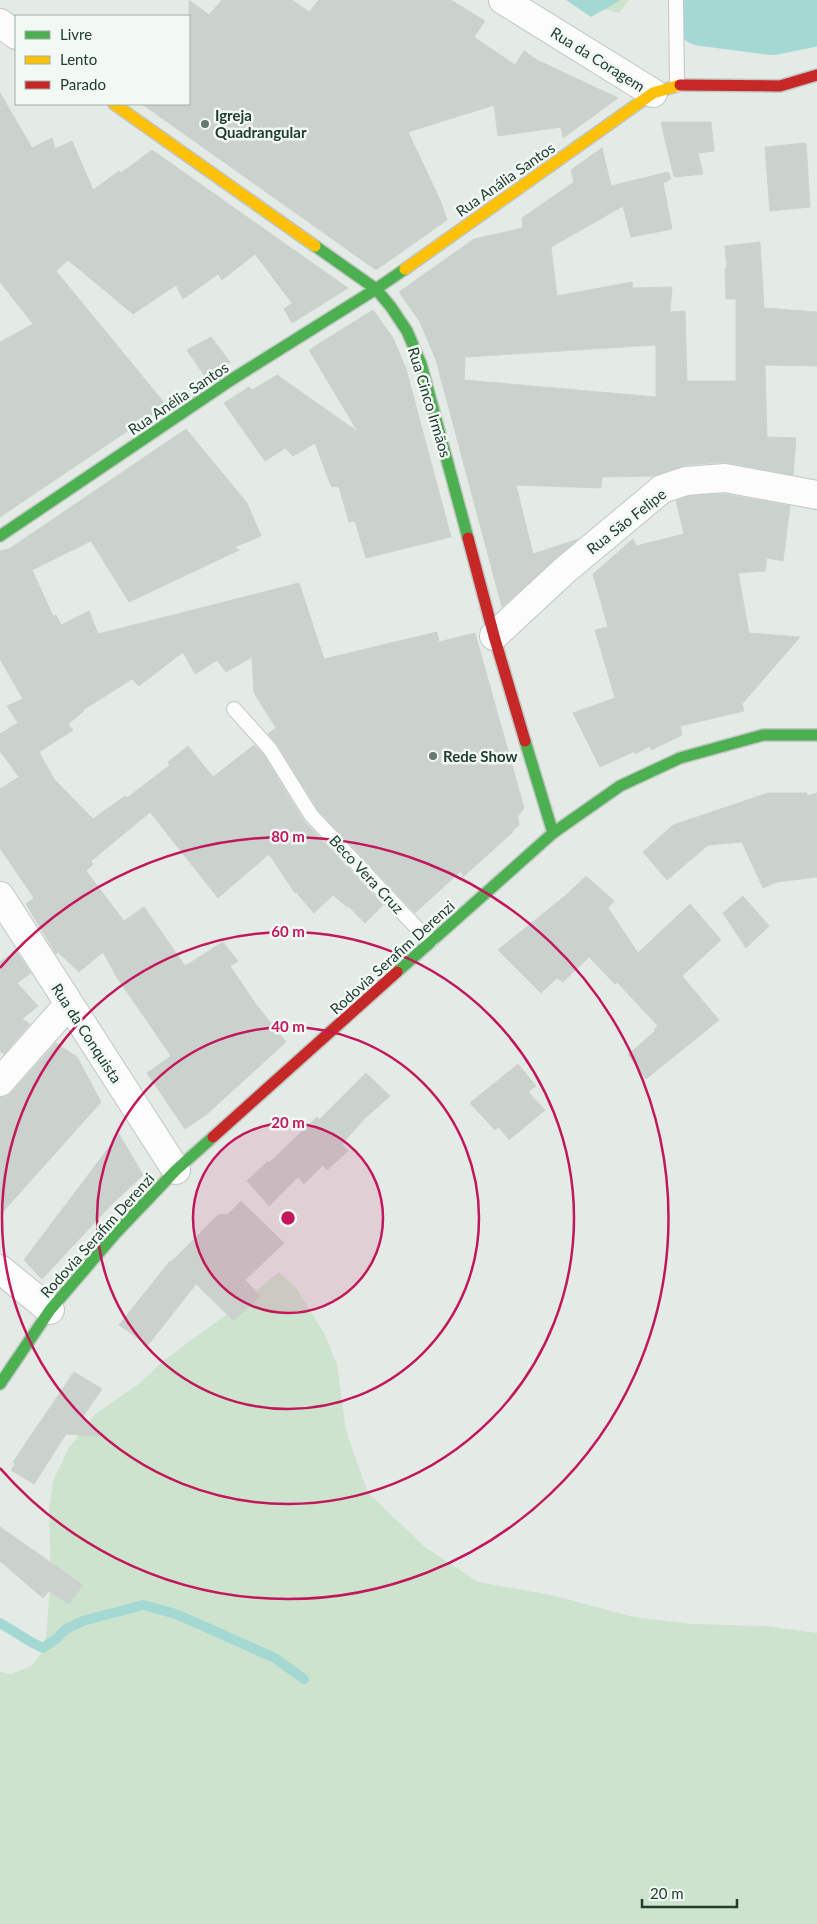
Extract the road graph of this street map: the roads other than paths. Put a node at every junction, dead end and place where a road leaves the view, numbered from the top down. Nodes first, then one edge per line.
1 (503, 0) edge
2 (676, 0) edge
3 (0, 23) edge
4 (15, 34) edge
5 (817, 75) edge
6 (665, 89) junction
7 (115, 105) edge
8 (376, 289) junction
9 (817, 495) edge
10 (0, 536) edge
11 (494, 636) junction
12 (234, 710) dead end
13 (817, 736) edge
14 (553, 833) junction
15 (0, 896) edge
16 (432, 940) junction
17 (68, 1005) junction
18 (0, 1082) edge
19 (176, 1170) junction
20 (0, 1269) edge
21 (50, 1310) junction
22 (0, 1384) edge

1 - 6 street, Rua da Coragem
2 - 6 lane
3 - 4 street
5 - 6 street
6 - 8 street, Rua Anália Santos
7 - 8 street, Rua Cinco Irmãos
8 - 10 street, Rua Anélia Santos
8 - 11 street, Rua Cinco Irmãos
9 - 11 street, Rua São Felipe
11 - 14 street, Rua Cinco Irmãos
12 - 16 lane, Beco Vera Cruz
13 - 14 street, Rodovia Serafim Derenzi
14 - 16 street, Rodovia Serafim Derenzi
15 - 17 street, Rua da Conquista
16 - 19 street, Rodovia Serafim Derenzi
17 - 18 street
17 - 19 street, Rua da Conquista
19 - 21 street, Rodovia Serafim Derenzi
20 - 21 street
21 - 22 street, Rodovia Serafim Derenzi

